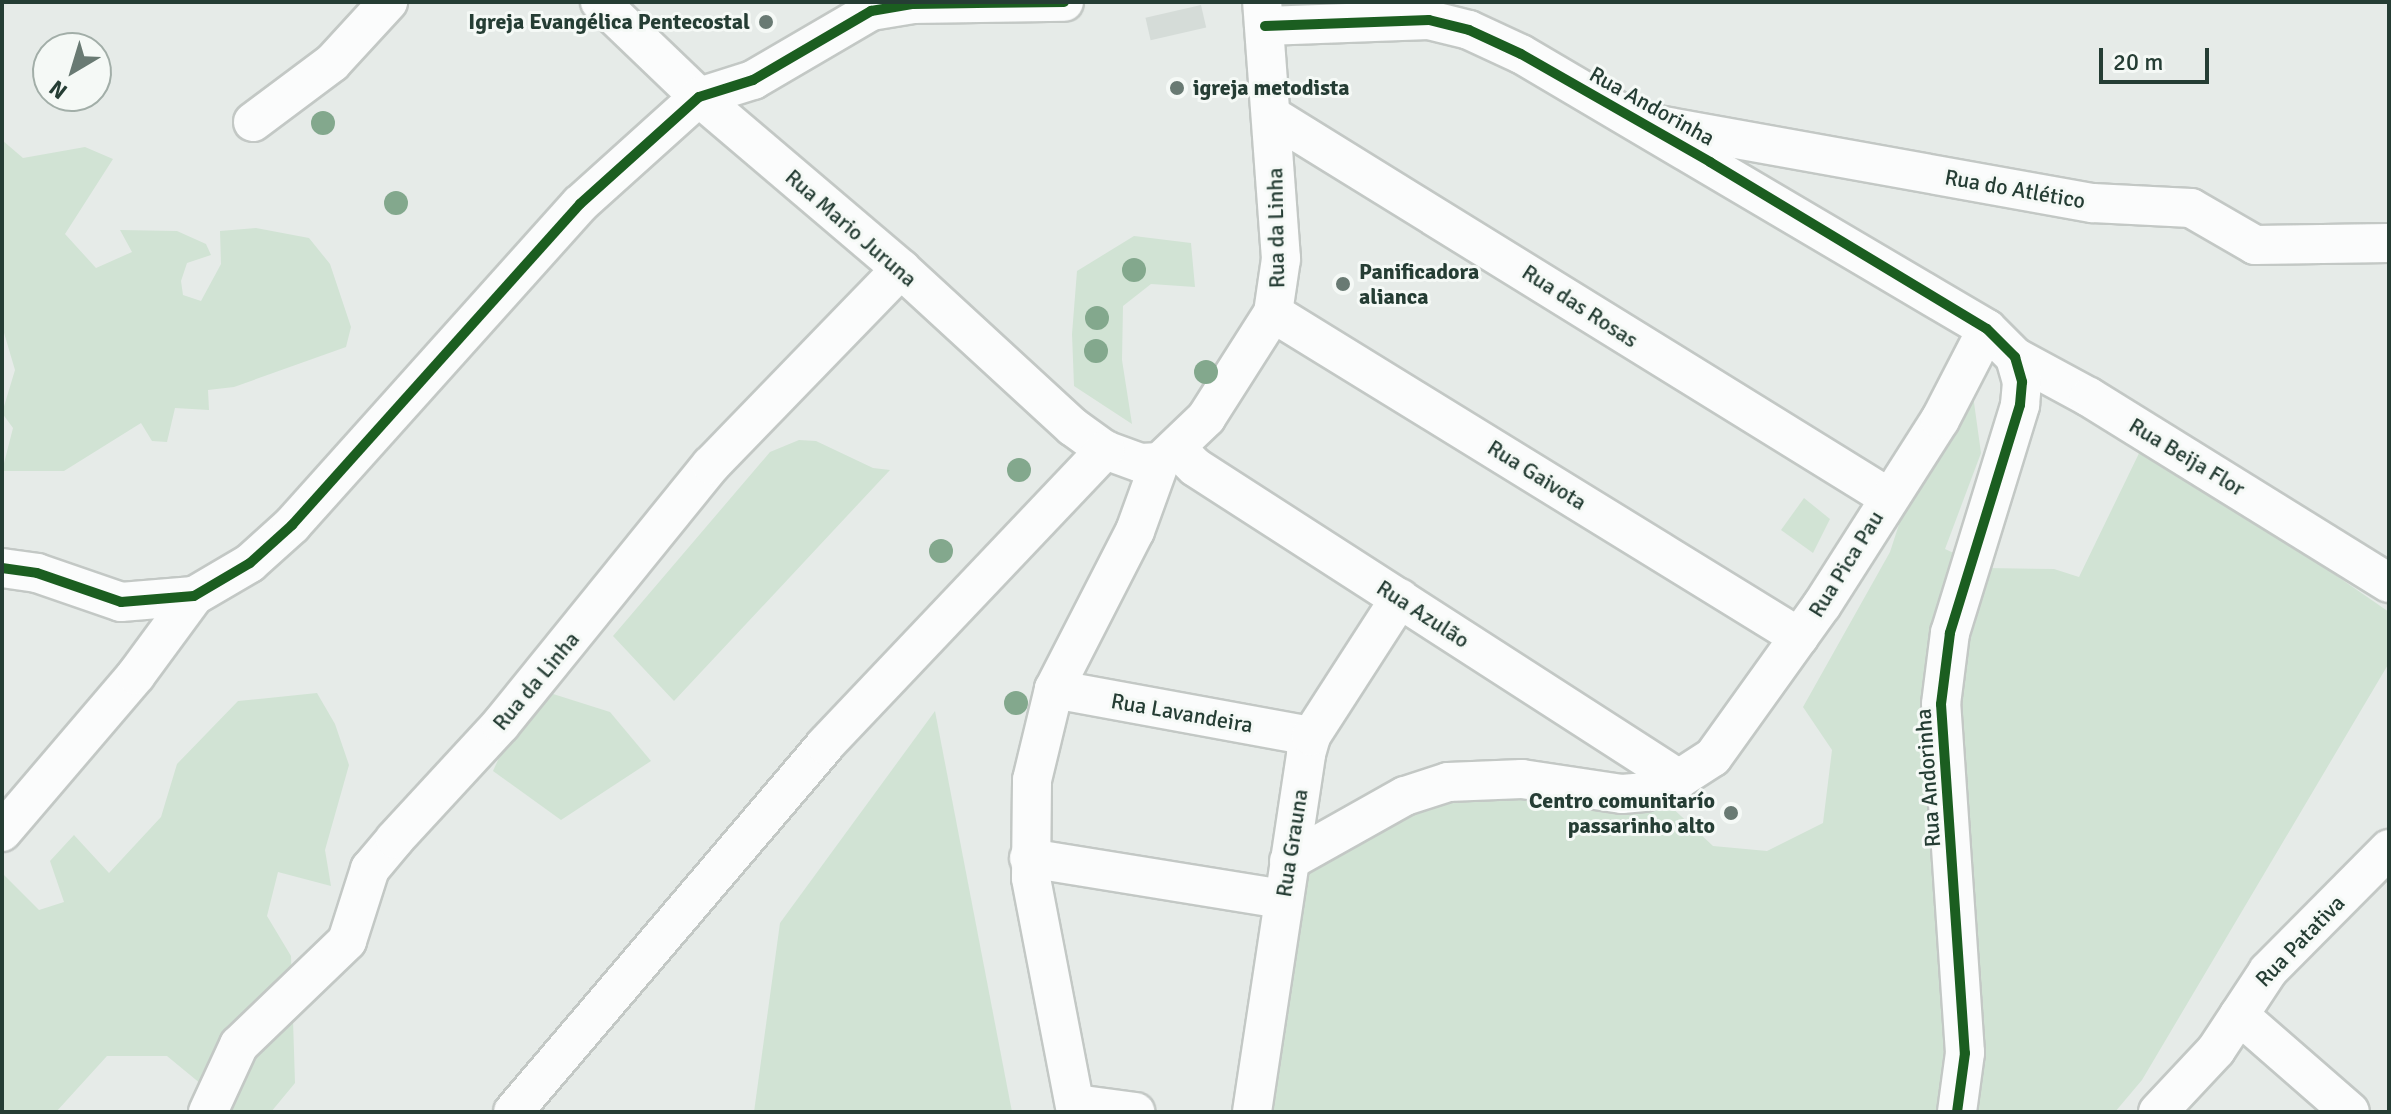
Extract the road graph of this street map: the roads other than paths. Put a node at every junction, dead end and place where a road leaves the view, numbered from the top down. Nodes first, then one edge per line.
1 (388, 2) edge
2 (600, 2) edge
3 (1064, 2) edge
4 (1264, 14) edge
5 (699, 97) junction
6 (1272, 116) junction
7 (253, 122) dead end
8 (1635, 122) junction
9 (2389, 243) edge
10 (901, 269) junction
11 (1273, 313) junction
12 (1987, 329) junction
13 (2015, 357) junction
14 (1105, 450) junction
15 (1178, 459) junction
16 (1888, 497) junction
17 (2, 568) edge
18 (2389, 583) edge
19 (194, 596) junction
20 (1400, 598) junction
21 (1799, 637) junction
22 (1054, 689) junction
23 (1311, 736) junction
24 (1665, 770) junction
25 (2, 832) edge
26 (2389, 849) edge
27 (1029, 858) junction
28 (1289, 861) junction
29 (1283, 899) junction
30 (2239, 1015) junction
31 (1076, 1108) edge
32 (208, 1112) edge
33 (513, 1112) edge
34 (1135, 1112) edge
35 (1252, 1112) edge
36 (1957, 1112) edge
37 (2158, 1112) edge
38 (2350, 1112) edge

1 - 7 street
2 - 5 street, Rua Mario Juruna
3 - 5 street
4 - 6 street, Rua da Linha
4 - 8 street, Rua Andorinha
5 - 10 street, Rua Mario Juruna
5 - 19 street
6 - 11 street, Rua da Linha
6 - 16 street, Rua das Rosas
8 - 9 street, Rua do Atlético
8 - 12 street, Rua Andorinha
10 - 14 street, Rua Mario Juruna
10 - 32 street, Rua da Linha
11 - 15 street, Rua da Linha
11 - 21 street, Rua Gaivota
12 - 13 street, Rua Beija Flor
12 - 16 street, Rua Pica Pau
13 - 18 street, Rua Beija Flor
13 - 36 street, Rua Andorinha
14 - 15 street
14 - 33 street
15 - 20 street, Rua Azulão
15 - 22 street, Rua da Linha
16 - 21 street, Rua Pica Pau
17 - 19 street
19 - 25 street
20 - 23 street, Rua Grauna
20 - 24 street, Rua Azulão
21 - 24 street, Rua Pica Pau
22 - 23 street, Rua Lavandeira
22 - 27 street, Rua da Linha
23 - 28 street, Rua Grauna
24 - 28 street, Rua Pica Pau
26 - 30 street, Rua Patativa
27 - 29 street
27 - 31 street, Rua da Linha
28 - 29 street, Rua Grauna
29 - 35 street, Rua Grauna
30 - 37 street, Rua Patativa
30 - 38 street
31 - 34 street

